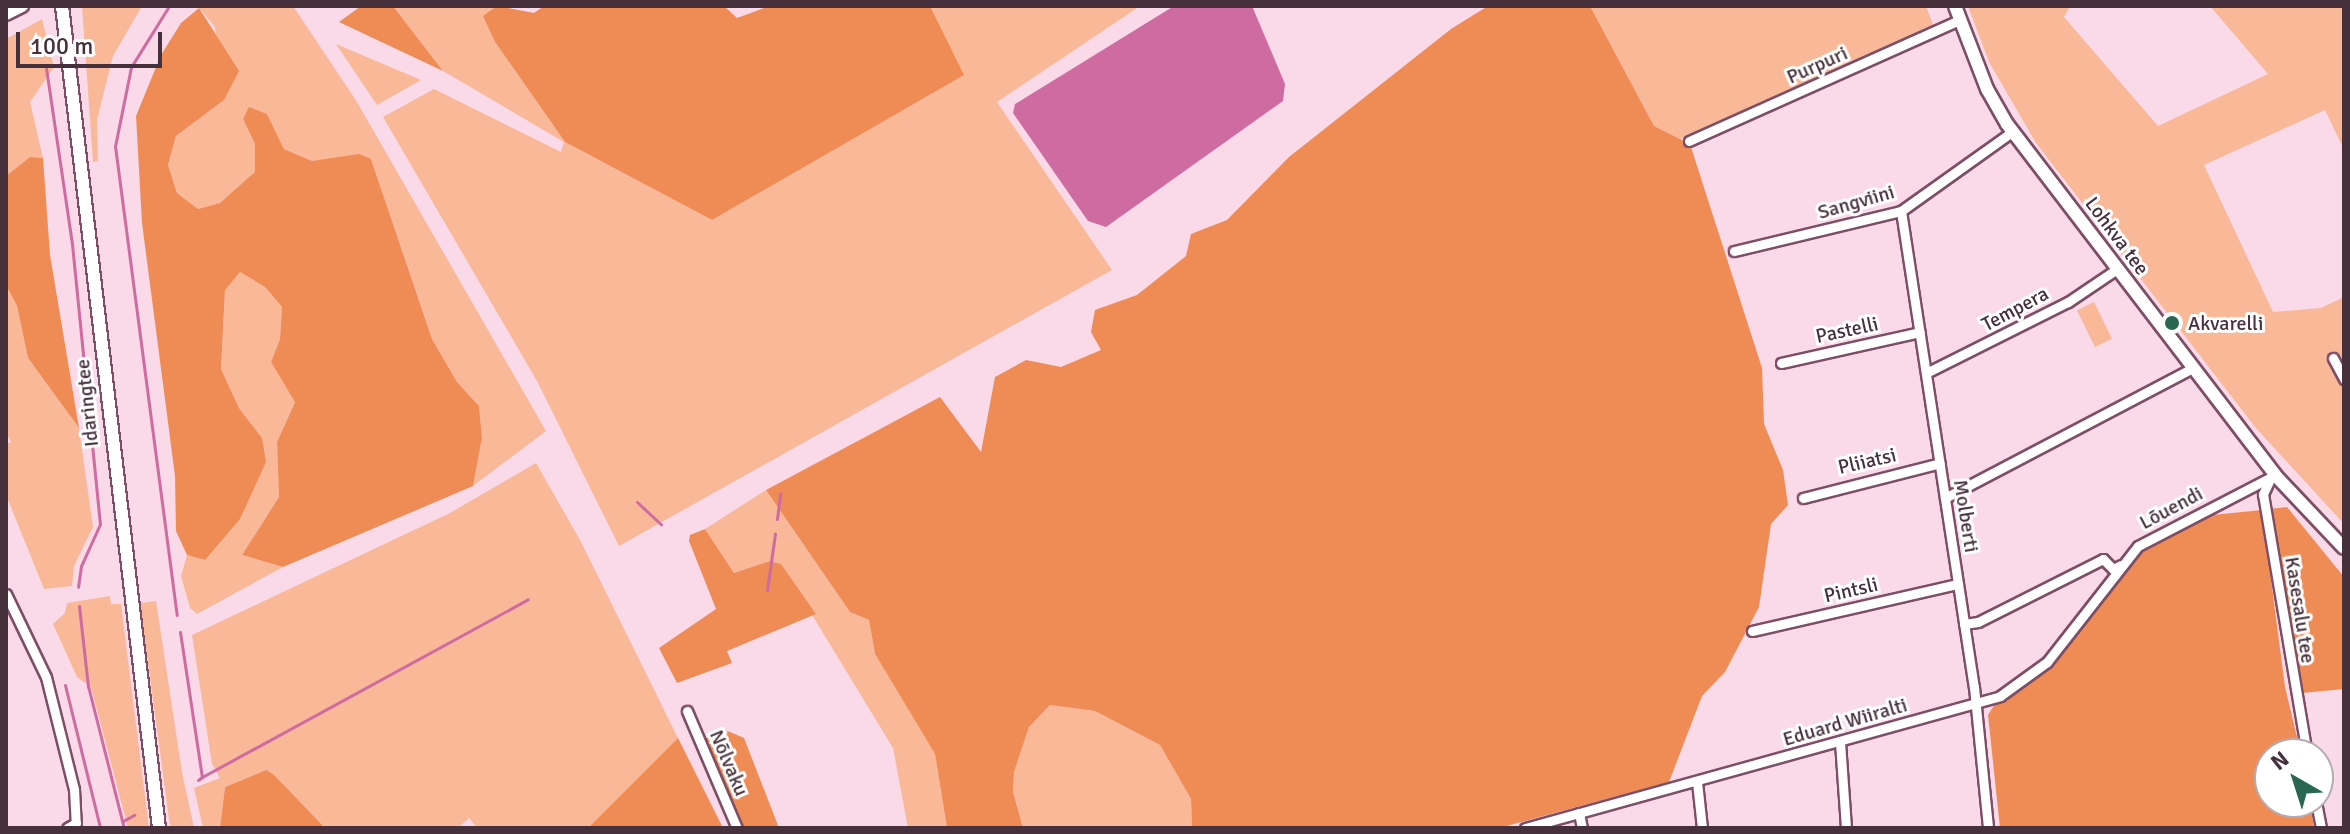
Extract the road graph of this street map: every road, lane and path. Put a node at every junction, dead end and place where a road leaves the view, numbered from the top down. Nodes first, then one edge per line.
1 (22, 6) edge
2 (1955, 6) edge
3 (63, 10) edge
4 (6, 14) edge
5 (1960, 20) junction
6 (2013, 131) junction
7 (1689, 141) dead end
8 (1901, 211) junction
9 (1734, 251) dead end
10 (2117, 269) junction
11 (1920, 332) junction
12 (2333, 358) dead end
13 (1781, 363) dead end
14 (2193, 368) junction
15 (1926, 373) junction
16 (2344, 379) edge
17 (1940, 463) junction
18 (2275, 475) junction
19 (1803, 498) dead end
20 (1945, 498) junction
21 (2344, 548) edge
22 (2121, 565) junction
23 (1958, 584) junction
24 (6, 594) edge
25 (1964, 624) junction
26 (1752, 631) dead end
27 (1974, 704) junction
28 (687, 711) dead end
29 (2304, 738) edge
30 (1840, 742) junction
31 (1697, 782) junction
32 (1579, 813) junction
33 (67, 828) edge
34 (160, 828) edge
35 (737, 828) edge
36 (1525, 828) edge
37 (1582, 828) edge
38 (1702, 828) edge
39 (1846, 828) edge
40 (1988, 828) edge

1 - 4 main road
2 - 5 main road, Lohkva tee
3 - 34 main road, Idaringtee
5 - 6 main road, Lohkva tee
5 - 7 street, Purpuri
6 - 8 street, Sangviini
6 - 10 main road, Lohkva tee
8 - 9 street, Sangviini
8 - 11 street, Molberti
10 - 14 main road, Lohkva tee
10 - 15 street, Tempera
11 - 13 street, Pastelli
11 - 15 street, Molberti
12 - 16 street
14 - 18 main road, Lohkva tee
14 - 20 street
15 - 17 street, Molberti
17 - 19 street, Pliiatsi
17 - 20 street, Molberti
18 - 21 main road, Lohkva tee
18 - 22 street, Lõuendi
18 - 29 street, Kasesalu tee
20 - 23 street, Molberti
22 - 25 street
22 - 27 street, Eduard Wiiralti
23 - 25 street, Molberti
23 - 26 street, Pintsli
24 - 33 street
25 - 27 street, Molberti
27 - 30 street, Eduard Wiiralti
27 - 40 street, Molberti
28 - 35 street, Nõlvaku
30 - 31 street, Eduard Wiiralti
30 - 39 street
31 - 32 street, Eduard Wiiralti
31 - 38 street
32 - 36 street, Eduard Wiiralti
32 - 37 street

